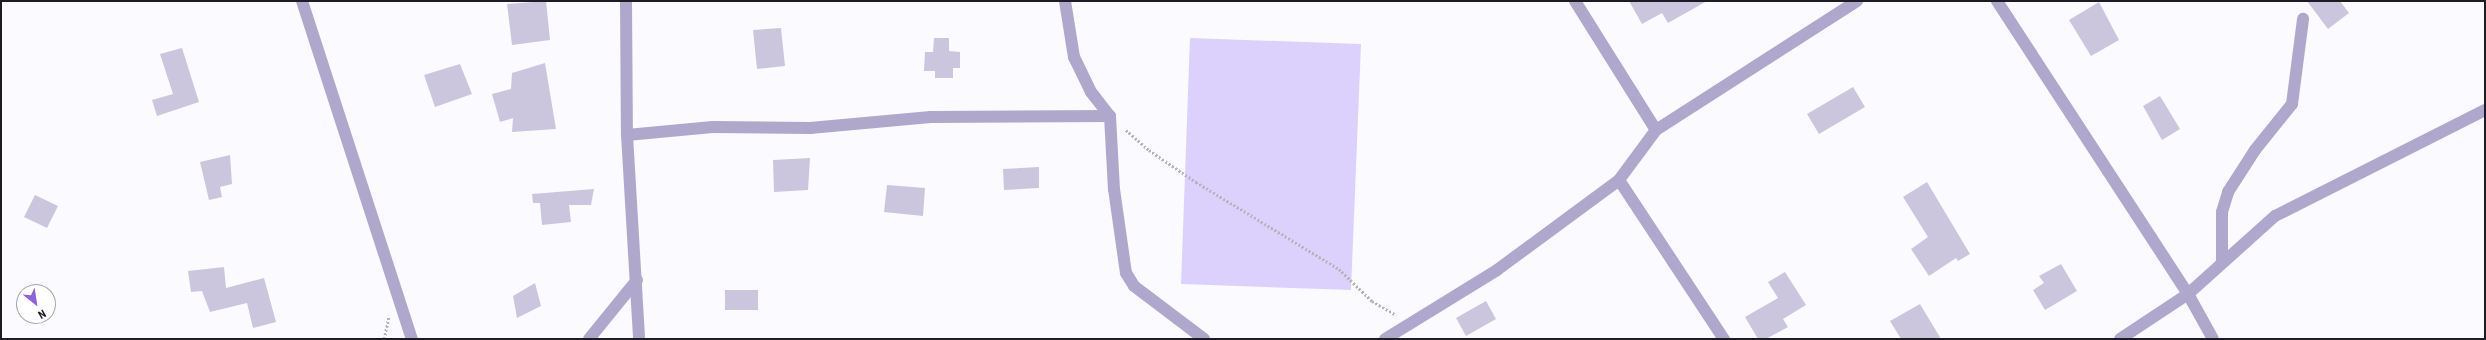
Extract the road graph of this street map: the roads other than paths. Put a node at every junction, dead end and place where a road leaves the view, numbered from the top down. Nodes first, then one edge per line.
1 (302, 1) edge
2 (626, 1) edge
3 (1065, 1) edge
4 (1575, 1) edge
5 (1857, 1) edge
6 (1997, 1) edge
7 (2303, 19) dead end
8 (2485, 110) edge
9 (1110, 116) junction
10 (1656, 130) junction
11 (627, 135) junction
12 (1619, 180) junction
13 (2222, 262) junction
14 (637, 280) junction
15 (2188, 294) junction
16 (412, 339) edge
17 (589, 339) edge
18 (640, 339) edge
19 (1204, 339) edge
20 (1385, 339) edge
21 (1724, 339) edge
22 (2120, 339) edge
23 (2213, 339) edge

1 - 16 street
2 - 11 street
3 - 9 street
4 - 10 street
5 - 10 street
6 - 15 street
7 - 13 street
8 - 13 street
9 - 11 street
9 - 19 street
10 - 12 street
11 - 14 street
12 - 20 street
12 - 21 street
13 - 15 street
14 - 17 street
14 - 18 street
15 - 22 street
15 - 23 street

